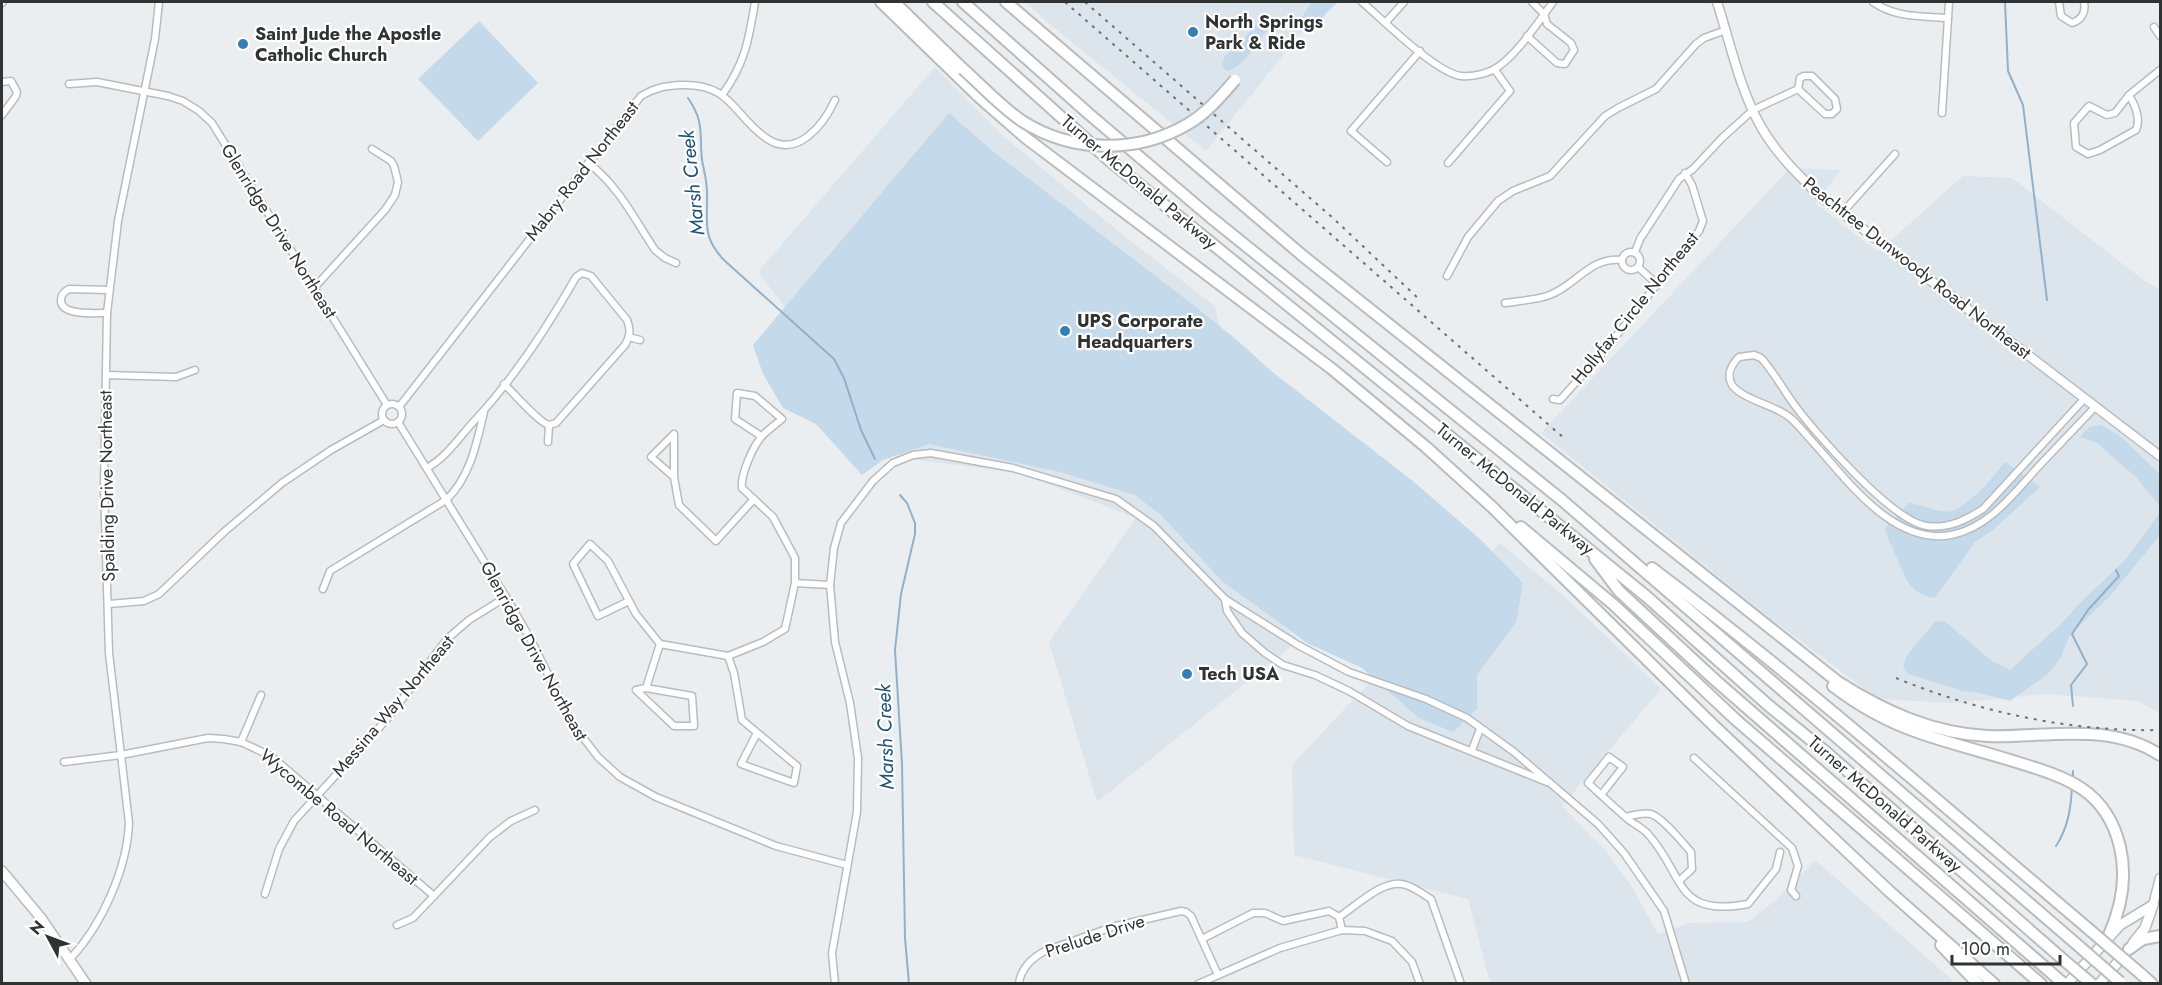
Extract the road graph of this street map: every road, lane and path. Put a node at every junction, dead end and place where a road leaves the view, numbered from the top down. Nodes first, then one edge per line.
1 (159, 2) edge
2 (755, 2) edge
3 (881, 2) edge
4 (894, 2) edge
5 (933, 2) edge
6 (963, 2) edge
7 (1006, 2) edge
8 (1362, 2) edge
9 (1404, 2) edge
10 (1532, 2) edge
11 (1553, 2) edge
12 (1720, 2) edge
13 (1873, 2) edge
14 (1949, 2) edge
15 (2059, 2) edge
16 (2084, 2) edge
17 (1544, 14) junction
18 (1948, 18) junction
19 (1386, 22) junction
20 (2154, 27) dead end
21 (1726, 30) junction
22 (1527, 36) junction
23 (2160, 36) edge
24 (1420, 51) junction
25 (1495, 69) junction
26 (2160, 70) edge
27 (1236, 80) dead end
28 (2, 82) edge
29 (69, 84) dead end
30 (1798, 89) junction
31 (144, 92) junction
32 (722, 95) junction
33 (2129, 95) junction
34 (835, 100) dead end
35 (1753, 110) junction
36 (1942, 113) dead end
37 (2, 115) edge
38 (372, 149) dead end
39 (1895, 154) dead end
40 (1386, 162) dead end
41 (588, 163) junction
42 (1448, 163) dead end
43 (1685, 173) junction
44 (1842, 213) junction
45 (1635, 252) junction
46 (1622, 260) junction
47 (676, 263) dead end
48 (1638, 267) junction
49 (1447, 276) dead end
50 (1659, 285) junction
51 (315, 288) junction
52 (109, 290) junction
53 (1504, 303) dead end
54 (107, 313) junction
55 (629, 336) junction
56 (640, 340) dead end
57 (195, 370) dead end
58 (106, 375) junction
59 (504, 384) junction
60 (2085, 398) junction
61 (1553, 399) dead end
62 (387, 405) junction
63 (2096, 406) junction
64 (399, 407) junction
65 (484, 411) junction
66 (384, 420) junction
67 (398, 422) junction
68 (549, 425) junction
69 (761, 436) junction
70 (548, 442) dead end
71 (2160, 456) edge
72 (427, 468) junction
73 (674, 477) junction
74 (754, 499) junction
75 (446, 500) junction
76 (1563, 501) junction
77 (1491, 506) junction
78 (1586, 546) junction
79 (795, 583) junction
80 (830, 585) junction
81 (323, 589) dead end
82 (506, 597) junction
83 (1225, 599) junction
84 (629, 601) junction
85 (109, 604) junction
86 (660, 644) junction
87 (1788, 644) junction
88 (728, 656) junction
89 (646, 688) junction
90 (261, 695) dead end
91 (1480, 729) junction
92 (757, 733) junction
93 (241, 742) junction
94 (1472, 750) junction
95 (121, 755) junction
96 (2160, 755) edge
97 (1694, 758) dead end
98 (64, 762) dead end
99 (1553, 785) junction
100 (1601, 795) junction
101 (317, 796) junction
102 (535, 810) dead end
103 (1626, 818) junction
104 (1780, 852) dead end
105 (847, 865) junction
106 (2, 871) edge
107 (2160, 878) edge
108 (1679, 881) junction
109 (1889, 891) junction
110 (265, 894) dead end
111 (434, 896) junction
112 (1796, 896) dead end
113 (2157, 902) edge
114 (1339, 917) junction
115 (397, 925) dead end
116 (1342, 930) junction
117 (2109, 935) junction
118 (2160, 936) edge
119 (1202, 939) junction
120 (2128, 949) junction
121 (70, 959) junction
122 (1218, 975) junction
123 (2121, 983) edge
124 (86, 984) edge
125 (835, 984) edge
126 (1019, 984) edge
127 (1198, 984) edge
128 (1420, 984) edge
129 (1461, 984) edge
130 (1686, 984) edge
131 (1978, 984) edge
132 (1994, 984) edge
133 (2041, 984) edge
134 (2065, 984) edge
135 (2092, 984) edge
136 (2099, 984) edge
137 (2152, 984) edge

1 - 31 street, Spalding Drive Northeast
2 - 32 street
3 - 77 highway
4 - 27 highway, bridge
5 - 78 highway, Turner McDonald Parkway
6 - 76 highway, Turner McDonald Parkway
7 - 87 highway
8 - 19 street
9 - 19 street
10 - 17 street
11 - 17 street
12 - 21 street, Peachtree Dunwoody Road Northeast
13 - 18 street
14 - 18 street
15 - 16 street
17 - 22 street
17 - 22 street
18 - 36 street
19 - 24 street
20 - 23 street
21 - 35 street, Peachtree Dunwoody Road Northeast
21 - 49 street
22 - 25 street
24 - 25 street
24 - 40 street
25 - 42 street
26 - 33 street
28 - 37 street
29 - 31 street
30 - 30 street
30 - 35 street
31 - 51 street, Glenridge Drive Northeast
31 - 52 street, Spalding Drive Northeast
32 - 34 street, Mabry Road Northeast
32 - 41 street, Mabry Road Northeast
33 - 33 street
35 - 43 street
35 - 44 street, Peachtree Dunwoody Road Northeast
38 - 51 street
39 - 44 street
41 - 47 street
41 - 64 street, Mabry Road Northeast
43 - 45 street
43 - 50 street, Hollyfax Circle Northeast
44 - 60 street, Peachtree Dunwoody Road Northeast
45 - 46 street
45 - 48 street
46 - 48 street
46 - 53 street
48 - 50 street
50 - 61 street, Hollyfax Circle Northeast
51 - 62 street, Glenridge Drive Northeast
52 - 54 street, Spalding Drive Northeast
52 - 54 street
54 - 58 street, Spalding Drive Northeast
55 - 56 street
55 - 59 street
55 - 68 street
57 - 58 street
58 - 85 street, Spalding Drive Northeast
59 - 65 street
59 - 68 street
60 - 63 street, Peachtree Dunwoody Road Northeast
60 - 63 street
62 - 64 street
62 - 66 street
63 - 71 street, Peachtree Dunwoody Road Northeast
64 - 67 street
65 - 72 street
65 - 75 street
66 - 67 street
66 - 85 street
67 - 72 street, Glenridge Drive Northeast
68 - 70 street
69 - 69 street
69 - 74 street
72 - 75 street, Glenridge Drive Northeast
73 - 73 street
73 - 74 street
74 - 79 street
75 - 81 street
75 - 82 street, Glenridge Drive Northeast
76 - 123 highway, Turner McDonald Parkway, bridge
76 - 137 highway, bridge
77 - 109 highway
77 - 133 highway
78 - 134 highway
78 - 135 highway, Turner McDonald Parkway, bridge
79 - 80 street
79 - 88 street
80 - 83 street
80 - 105 street
82 - 101 street, Messina Way Northeast
82 - 105 street, Glenridge Drive Northeast
83 - 91 street
83 - 94 street
84 - 84 street
84 - 86 street
85 - 95 street, Spalding Drive Northeast
86 - 88 street
86 - 89 street
87 - 96 highway
87 - 117 highway
88 - 92 street
89 - 89 street
90 - 93 street
91 - 94 street
91 - 99 street
92 - 92 street
93 - 95 street, Wycombe Road Northeast
93 - 101 street, Wycombe Road Northeast
94 - 99 street
95 - 98 street, Wycombe Road Northeast
95 - 121 street, Spalding Drive Northeast
97 - 112 street
99 - 130 street
100 - 100 street
100 - 103 street
101 - 110 street, Messina Way Northeast
101 - 111 street, Wycombe Road Northeast
102 - 111 street
103 - 108 street
103 - 108 street
104 - 108 street
105 - 125 street
106 - 121 main road
107 - 113 street
109 - 131 highway
109 - 132 highway
111 - 115 street
113 - 117 main road
113 - 120 main road
114 - 116 street
114 - 119 street
114 - 129 street
116 - 122 street
116 - 128 street
117 - 134 main road
118 - 120 highway
119 - 122 street
119 - 126 street, Prelude Drive
120 - 136 main road
121 - 124 main road
122 - 127 street

